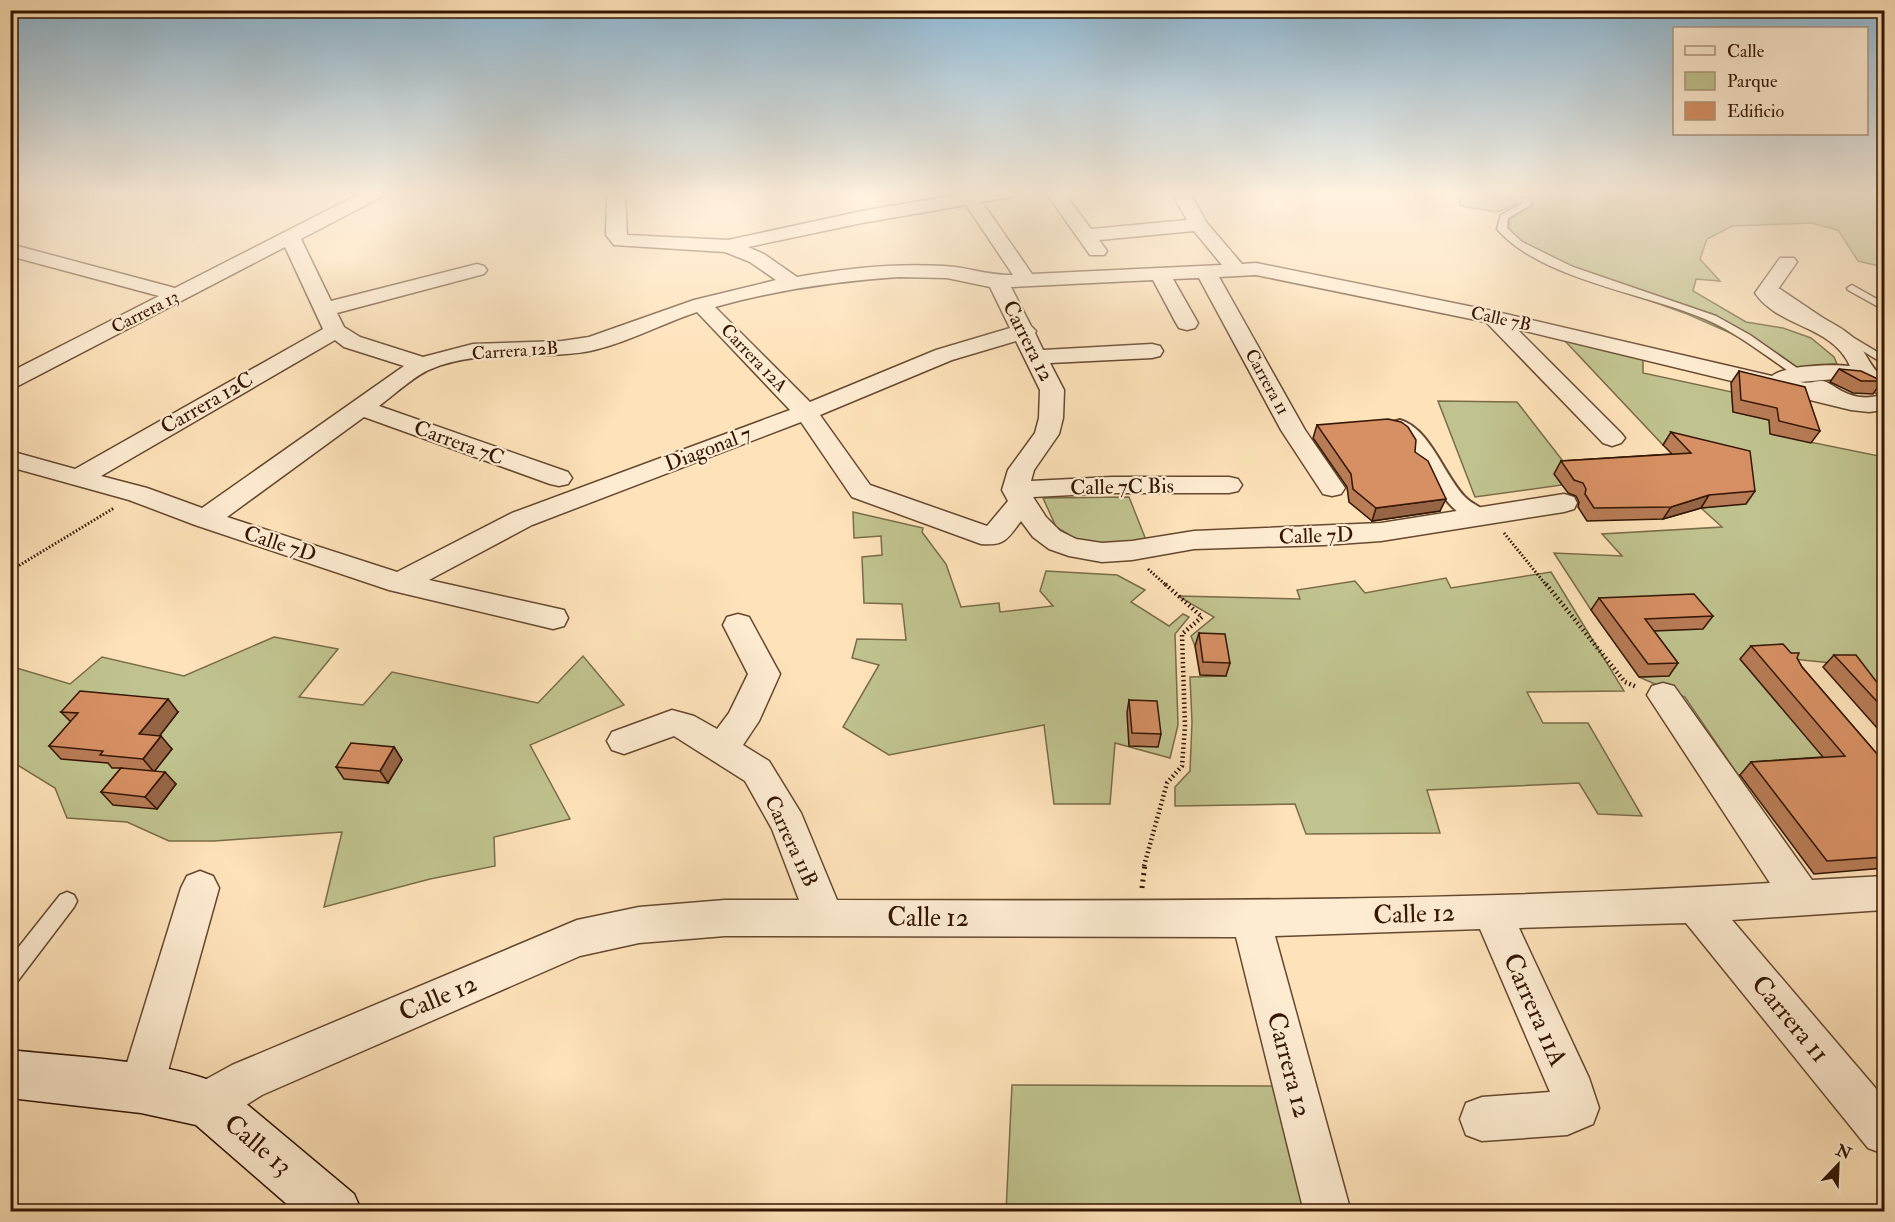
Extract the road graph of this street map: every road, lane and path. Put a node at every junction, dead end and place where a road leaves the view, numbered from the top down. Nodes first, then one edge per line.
1 (10, 250) edge
2 (265, 250) edge
3 (296, 250) edge
4 (738, 250) edge
5 (1006, 250) edge
6 (1096, 250) edge
7 (1220, 250) edge
8 (1528, 250) edge
9 (1787, 262) dead end
10 (1236, 269) junction
11 (477, 270) dead end
12 (1206, 272) junction
13 (1160, 274) junction
14 (1115, 276) junction
15 (1027, 281) junction
16 (998, 282) junction
17 (793, 283) junction
18 (1852, 288) dead end
19 (1776, 291) dead end
20 (178, 295) junction
21 (701, 304) junction
22 (1884, 307) edge
23 (1493, 317) junction
24 (329, 321) junction
25 (1187, 323) dead end
26 (1024, 331) junction
27 (1152, 351) dead end
28 (1037, 357) junction
29 (422, 364) junction
30 (1810, 374) junction
31 (1879, 378) edge
32 (10, 381) edge
33 (1764, 381) junction
34 (1837, 398) junction
35 (1884, 402) edge
36 (360, 407) junction
37 (806, 412) junction
38 (1375, 422) edge
39 (1400, 426) joint
40 (1612, 438) dead end
41 (10, 459) edge
42 (80, 477) junction
43 (559, 478) dead end
44 (1229, 485) dead end
45 (1332, 489) dead end
46 (138, 494) junction
47 (1018, 496) junction
48 (1564, 503) dead end
49 (1483, 514) junction
50 (205, 519) junction
51 (1129, 553) junction
52 (10, 571) edge
53 (399, 583) junction
54 (553, 618) dead end
55 (738, 625) dead end
56 (1663, 695) joint
57 (624, 741) dead end
58 (720, 750) junction
59 (200, 888) dead end
60 (1884, 893) edge
61 (1802, 898) junction
62 (68, 902) dead end
63 (1695, 905) junction
64 (1492, 912) junction
65 (825, 918) junction
66 (1139, 918) junction
67 (1251, 919) junction
68 (10, 975) edge
69 (10, 1074) edge
70 (141, 1089) junction
71 (208, 1103) junction
72 (1482, 1119) dead end
73 (1884, 1132) edge
74 (336, 1212) edge
75 (1328, 1212) edge

1 - 20 street
2 - 20 street, Carrera 13
3 - 24 street
4 - 17 street
5 - 15 street, Carrera 12
6 - 14 street
7 - 10 street
8 - 30 lane
9 - 31 street
10 - 12 street, Calle 7B
10 - 23 street, Calle 7B
11 - 24 street, Carrera 12C
12 - 13 street, Calle 7B
12 - 45 street, Carrera 11
13 - 14 street, Calle 7B
13 - 25 street
14 - 15 street, Calle 7B
15 - 16 street, Carrera 12B
16 - 17 street, Carrera 12B
16 - 26 street, Carrera 12
17 - 21 street, Carrera 12B
18 - 22 lane
19 - 31 lane
20 - 32 street, Carrera 13
21 - 29 street, Carrera 12B
21 - 37 street, Carrera 12A
23 - 33 street, Calle 7B
23 - 40 street
24 - 29 street
24 - 42 street, Carrera 12C
26 - 28 street, Carrera 12
26 - 37 street, Diagonal 7
27 - 28 street
28 - 47 street, Carrera 12
29 - 36 street, Carrera 12B
30 - 31 street, Calle 7B
30 - 33 street, Calle 7B
30 - 34 street
33 - 34 street, Calle 7B
34 - 35 street, Calle 7B
36 - 43 street, Carrera 7C
36 - 50 street, Carrera 12B
37 - 47 street, Carrera 12
37 - 53 street, Diagonal 7
38 - 39 street
39 - 49 street
41 - 42 street, Calle 7D
42 - 46 street, Calle 7D
44 - 47 street, Calle 7C Bis
46 - 50 street, Calle 7D
46 - 52 path
47 - 51 street, Calle 7D
48 - 49 street, Calle 7D
49 - 51 street, Calle 7D
49 - 56 path
50 - 53 street, Calle 7D
51 - 66 path
53 - 54 street, Calle 7D
55 - 58 street
56 - 61 street
57 - 58 street, Carrera 11B
58 - 65 street, Carrera 11B
59 - 70 street
60 - 61 street, Calle 12
61 - 63 street, Calle 12
62 - 68 lane
63 - 64 street, Calle 12
63 - 73 street, Carrera 11
64 - 67 street, Calle 12
64 - 72 street, Carrera 11A
65 - 66 street, Calle 12
65 - 71 street, Calle 12
66 - 67 street, Calle 12
67 - 75 street, Carrera 12
69 - 70 main road
70 - 71 main road
71 - 74 main road, Calle 13

